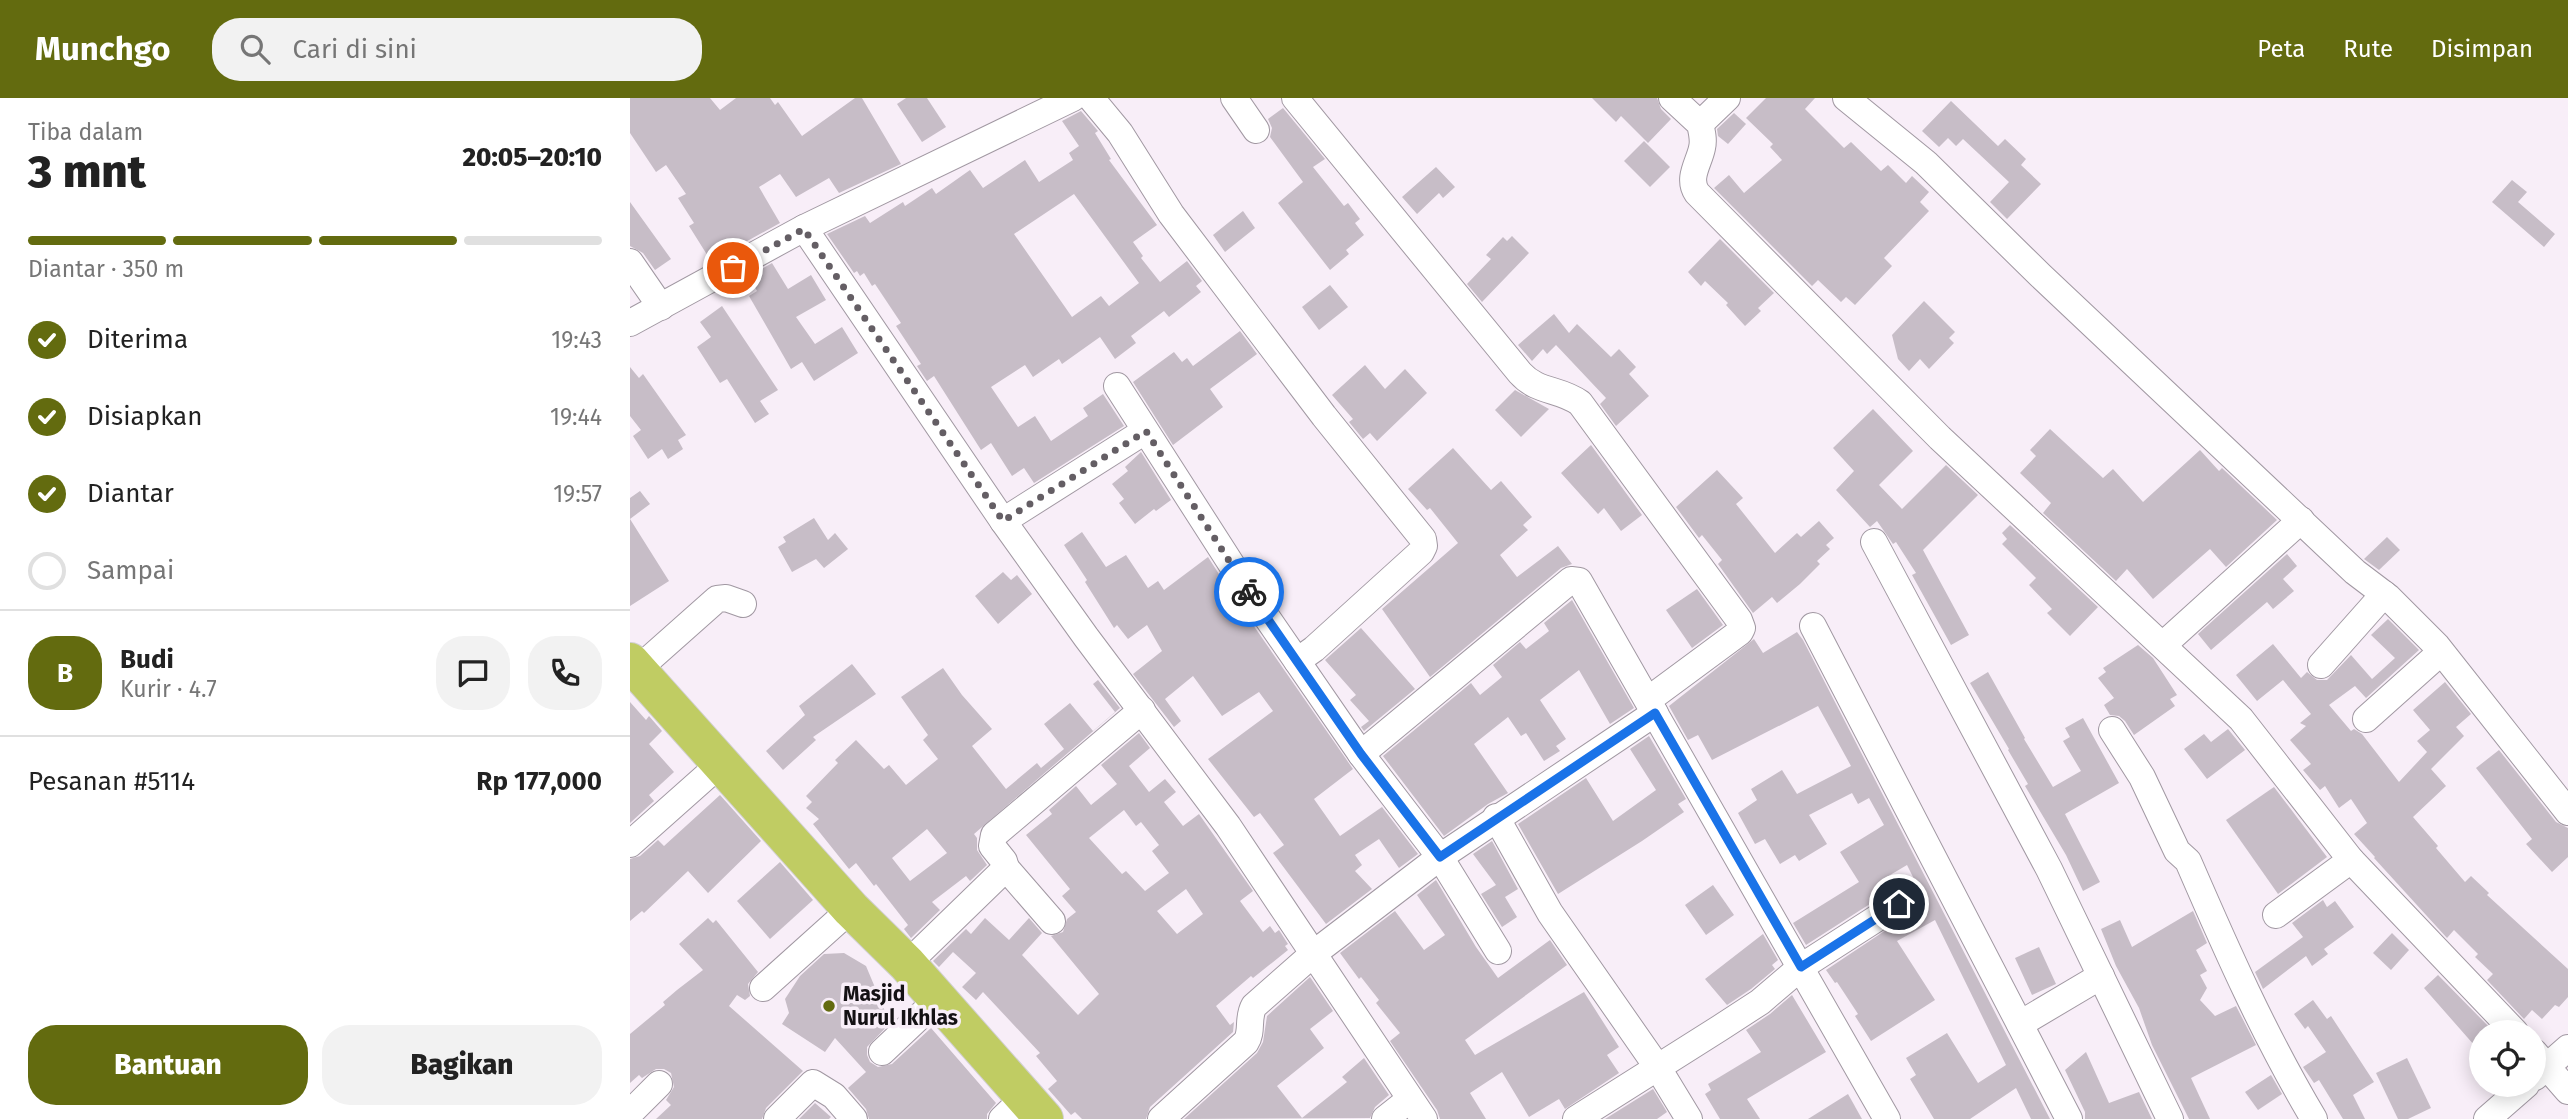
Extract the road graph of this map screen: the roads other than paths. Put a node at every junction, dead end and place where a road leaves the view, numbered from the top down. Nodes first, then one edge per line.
1 (1234, 98) edge
2 (1295, 98) edge
3 (1672, 98) edge
4 (1727, 98) edge
5 (1846, 98) edge
6 (1073, 99) edge
7 (1700, 124) junction
8 (1256, 130) dead end
9 (804, 229) junction
10 (630, 262) edge
11 (660, 307) junction
12 (630, 323) edge
13 (1117, 386) dead end
14 (1146, 431) junction
15 (2301, 520) junction
16 (1003, 521) junction
17 (1874, 542) dead end
18 (2384, 594) junction
19 (743, 604) dead end
20 (1813, 626) dead end
21 (2163, 645) junction
22 (2441, 652) junction
23 (1297, 661) junction
24 (2321, 665) dead end
25 (634, 666) edge
26 (1652, 706) junction
27 (1142, 710) junction
28 (2366, 719) dead end
29 (2112, 730) dead end
30 (1361, 754) junction
31 (720, 764) junction
32 (2568, 812) edge
33 (1496, 817) junction
34 (630, 844) edge
35 (1440, 857) junction
36 (2351, 860) junction
37 (1006, 868) junction
38 (1899, 904) dead end
39 (851, 909) junction
40 (2276, 915) dead end
41 (1052, 921) dead end
42 (1498, 951) dead end
43 (1313, 954) junction
44 (907, 964) junction
45 (1801, 967) junction
46 (2101, 976) junction
47 (763, 988) dead end
48 (938, 999) junction
49 (2504, 1020) edge
50 (2020, 1024) junction
51 (2568, 1048) edge
52 (882, 1052) dead end
53 (2546, 1062) edge
54 (1658, 1068) junction
55 (2546, 1072) edge
56 (659, 1084) dead end
57 (2568, 1091) edge
58 (2512, 1097) edge
59 (1417, 1110) edge
60 (1024, 1112) edge
61 (630, 1113) edge
62 (777, 1119) edge
63 (854, 1119) edge
64 (1161, 1119) edge
65 (1385, 1119) edge
66 (1576, 1119) edge
67 (1689, 1119) edge
68 (1887, 1119) edge
69 (2068, 1119) edge
70 (2170, 1119) edge
71 (2314, 1119) edge
72 (2487, 1119) edge

1 - 8 street
2 - 26 street
3 - 7 street
4 - 7 street
5 - 15 street
6 - 9 street
6 - 23 street
7 - 21 street
9 - 11 street
9 - 16 street
10 - 11 street
11 - 12 street
13 - 14 street
14 - 16 street
14 - 23 street
15 - 18 street
15 - 21 street
16 - 27 street
17 - 46 street
18 - 22 street
18 - 24 street
19 - 25 street
20 - 50 street
21 - 36 street
22 - 28 street
22 - 32 street
23 - 30 street
25 - 31 highway
26 - 30 street
26 - 33 street
26 - 45 street
27 - 37 street
27 - 43 street
29 - 71 street
30 - 35 street
31 - 34 street
31 - 39 highway
33 - 35 street
33 - 54 street
35 - 42 street
35 - 43 street
36 - 40 street
36 - 49 street
37 - 41 street
37 - 44 street
38 - 45 street
39 - 44 highway
39 - 47 street
43 - 59 street
43 - 64 street
44 - 48 highway
45 - 54 street
45 - 68 street
46 - 50 street
46 - 70 street
48 - 52 street
48 - 60 highway
50 - 69 street
51 - 53 street
54 - 66 street
54 - 67 street
55 - 57 street
56 - 61 street
58 - 72 street
59 - 65 street
62 - 63 street

